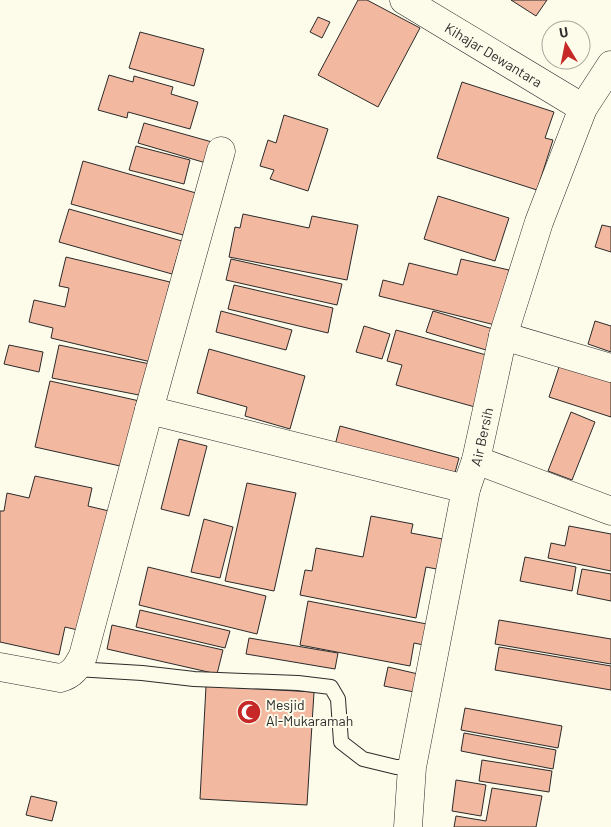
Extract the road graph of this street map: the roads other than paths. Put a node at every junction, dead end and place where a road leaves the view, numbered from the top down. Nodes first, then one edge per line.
1 (404, 0) edge
2 (611, 65) edge
3 (583, 108) junction
4 (221, 151) dead end
5 (503, 336) junction
6 (611, 368) edge
7 (149, 410) junction
8 (476, 460) junction
9 (466, 488) junction
10 (611, 512) edge
11 (0, 667) edge
12 (76, 669) junction
13 (412, 767) junction
14 (408, 827) edge

1 - 3 street, Kihajar Dewantara
2 - 3 street, Air Bersih
3 - 5 street, Air Bersih
4 - 7 street
5 - 6 street
5 - 8 street, Air Bersih
7 - 9 street
7 - 12 street
8 - 9 street, Air Bersih
8 - 10 street
9 - 13 street, Air Bersih
11 - 12 street
12 - 13 lane
13 - 14 street, Air Bersih

